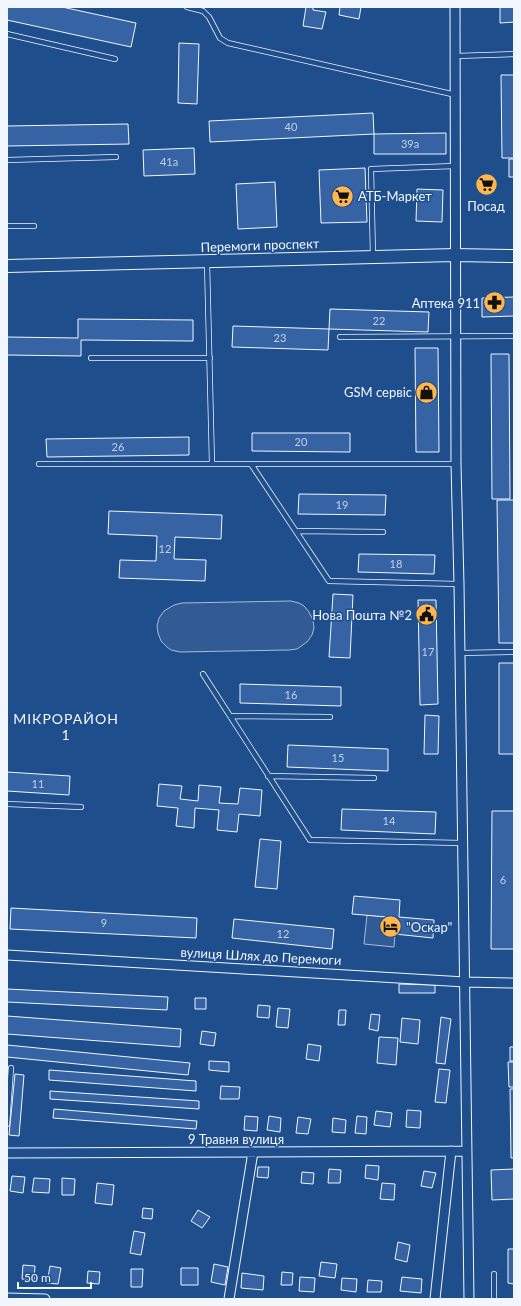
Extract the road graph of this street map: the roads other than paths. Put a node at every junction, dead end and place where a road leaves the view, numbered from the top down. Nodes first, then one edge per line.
1 (187, 7) edge
2 (455, 7) edge
3 (7, 34) edge
4 (514, 54) edge
5 (456, 56) junction
6 (115, 59) dead end
7 (456, 95) junction
8 (116, 158) dead end
9 (7, 160) edge
10 (455, 166) junction
11 (7, 226) edge
12 (34, 226) dead end
13 (455, 254) junction
14 (373, 256) junction
15 (514, 256) edge
16 (207, 261) junction
17 (7, 266) edge
18 (514, 336) edge
19 (340, 337) dead end
20 (456, 337) junction
21 (91, 358) dead end
22 (210, 358) junction
23 (40, 464) dead end
24 (212, 464) junction
25 (251, 464) junction
26 (456, 464) junction
27 (296, 531) junction
28 (383, 532) dead end
29 (459, 584) junction
30 (514, 652) edge
31 (460, 653) junction
32 (203, 674) dead end
33 (231, 716) junction
34 (330, 717) dead end
35 (268, 776) junction
36 (374, 778) dead end
37 (7, 804) edge
38 (81, 807) dead end
39 (463, 843) junction
40 (7, 955) edge
41 (465, 982) junction
42 (514, 983) edge
43 (11, 1068) dead end
44 (7, 1124) edge
45 (450, 1151) junction
46 (466, 1151) junction
47 (253, 1152) junction
48 (7, 1153) edge
49 (494, 1274) dead end
50 (7, 1298) edge
51 (46, 1299) edge
52 (229, 1299) edge
53 (435, 1299) edge
54 (469, 1299) edge
55 (494, 1299) edge

1 - 7 lane
2 - 5 street
3 - 6 lane
4 - 5 lane
5 - 7 street
7 - 10 street
8 - 9 lane
10 - 13 street
10 - 14 lane
11 - 12 lane
13 - 14 street, Перемоги проспект
13 - 15 street, Перемоги проспект
13 - 20 street
14 - 16 street, Перемоги проспект
16 - 17 street, Перемоги проспект
16 - 22 lane
18 - 20 lane
19 - 20 lane
20 - 26 street
21 - 22 lane
22 - 24 lane
23 - 24 lane
24 - 25 lane
25 - 26 lane
25 - 27 lane
26 - 29 street
27 - 28 lane
27 - 29 lane
29 - 31 street
30 - 31 lane
31 - 39 street
32 - 33 lane
33 - 34 lane
33 - 35 lane
35 - 36 lane
35 - 39 lane
37 - 38 lane
39 - 41 street
40 - 41 street, вулиця Шлях до Перемоги
41 - 42 street, вулиця Шлях до Перемоги
41 - 46 street
43 - 44 lane
45 - 46 street, 9 Травня вулиця
45 - 47 street, 9 Травня вулиця
45 - 53 street
46 - 54 street
47 - 48 street, 9 Травня вулиця
47 - 52 street
49 - 55 lane
50 - 51 street

